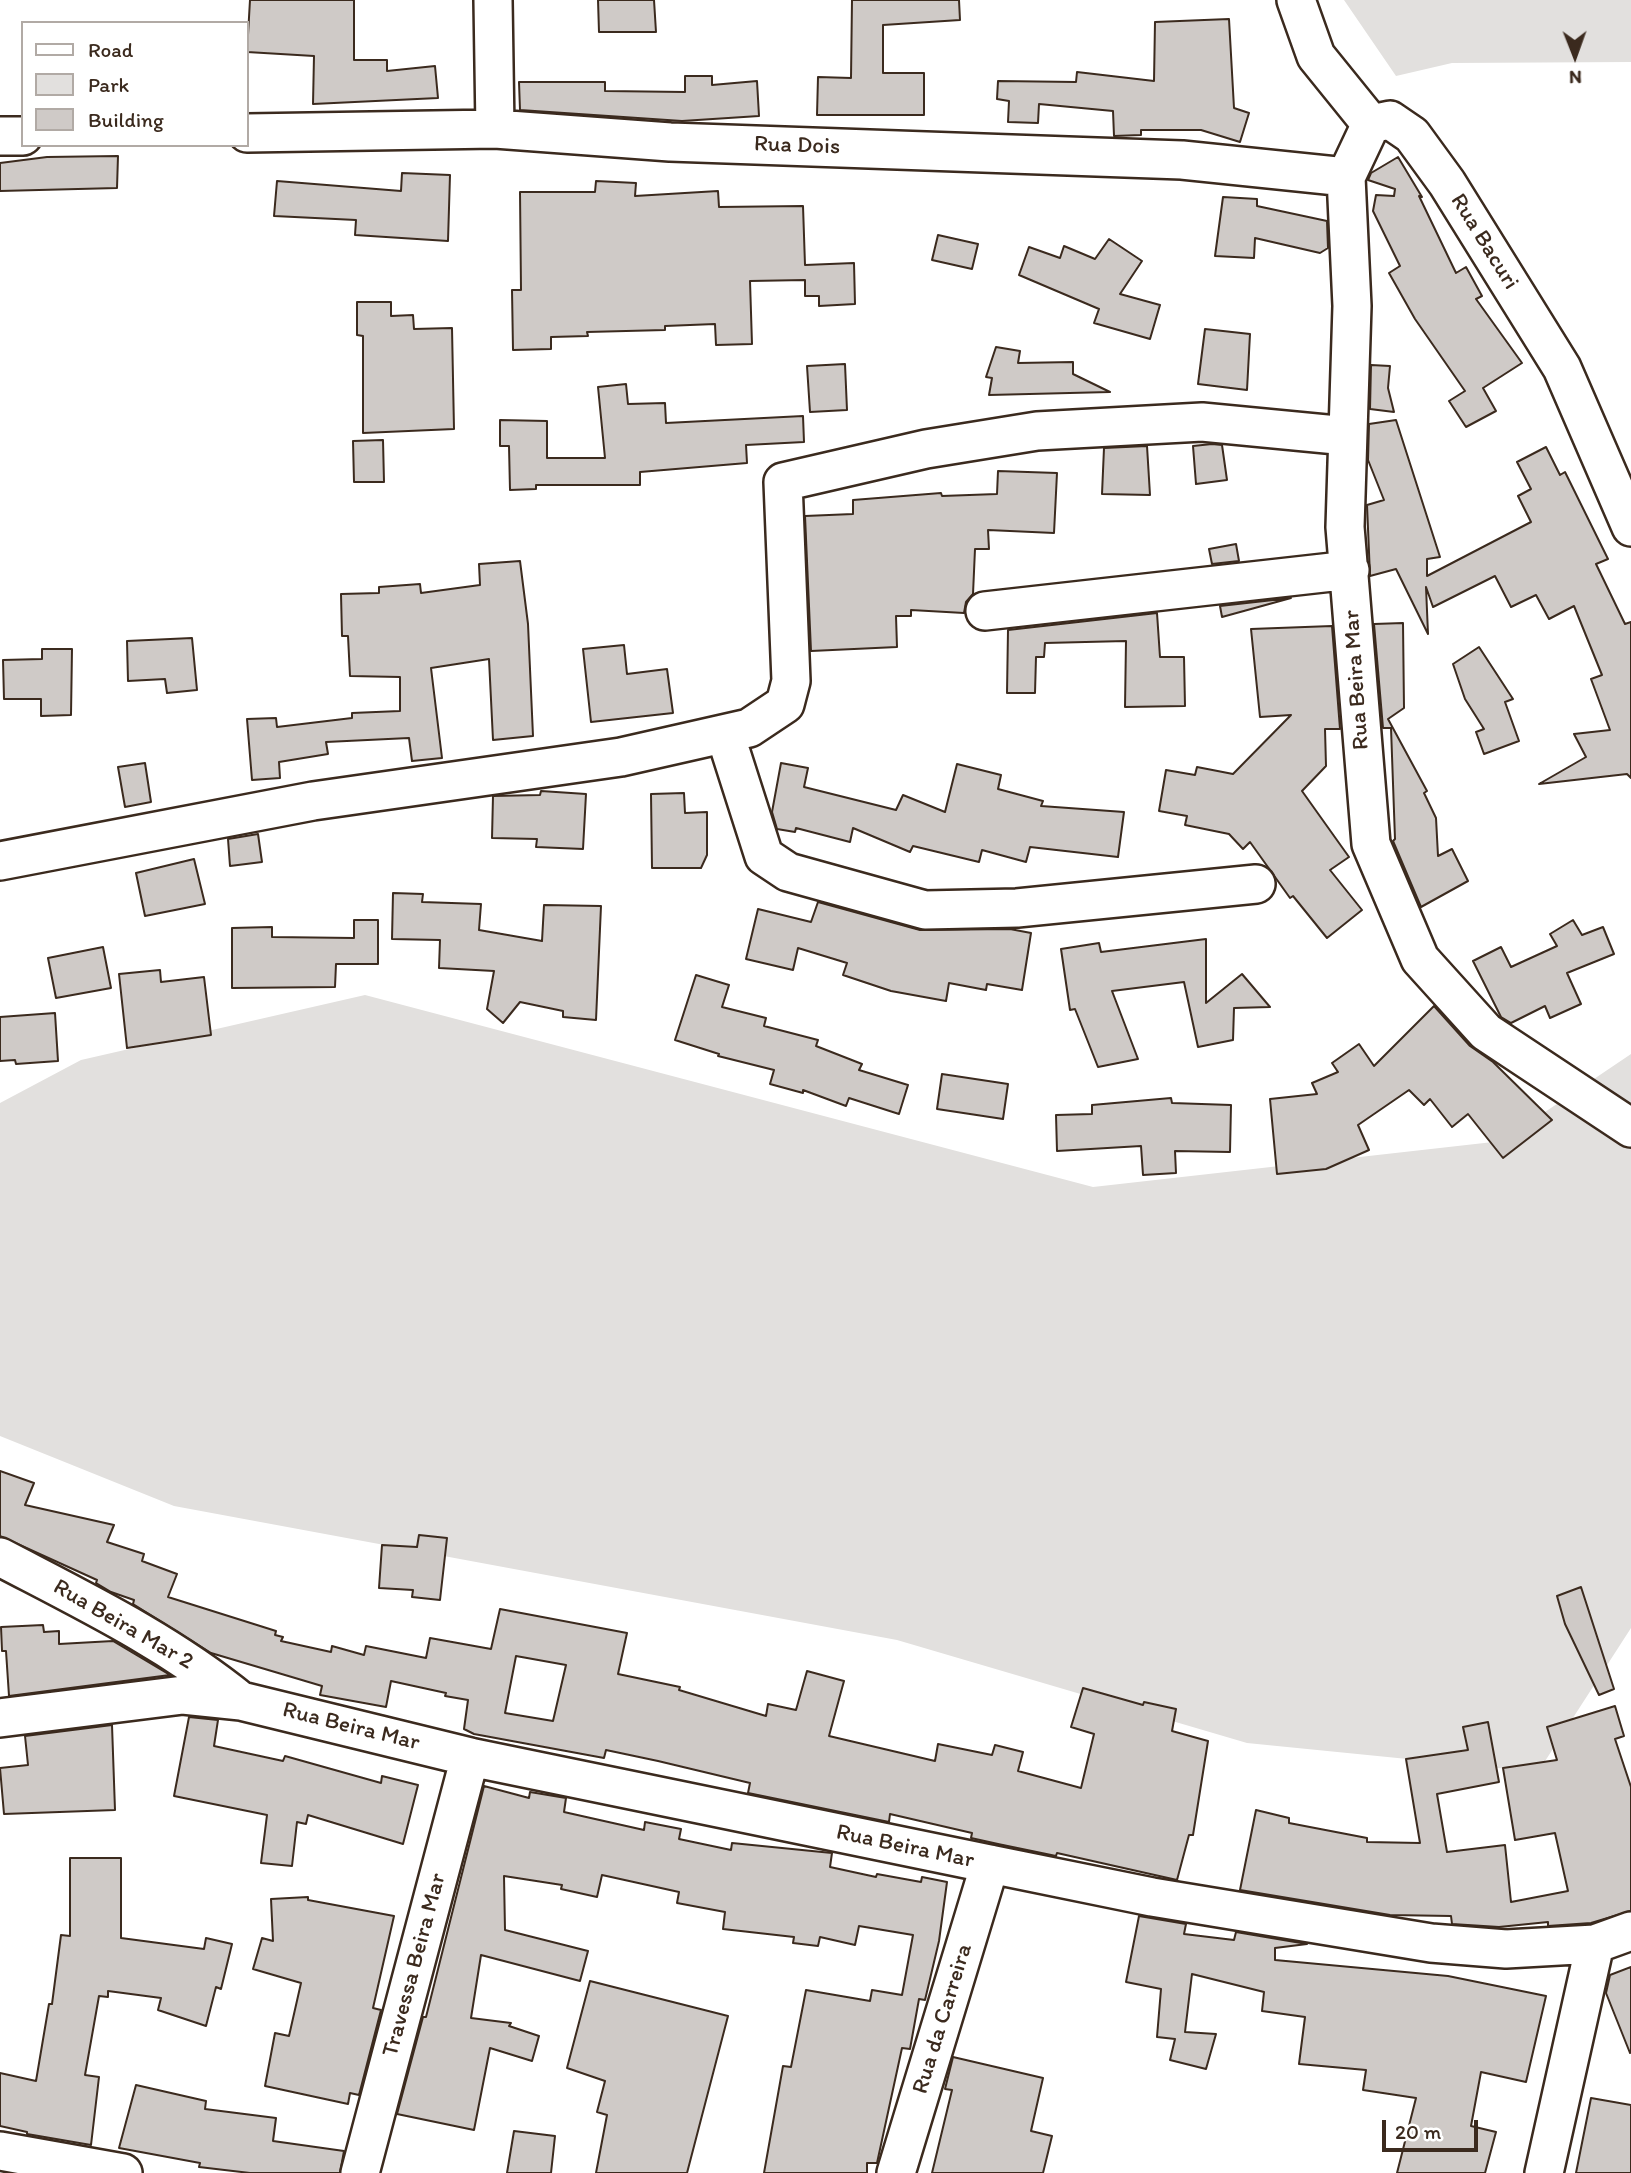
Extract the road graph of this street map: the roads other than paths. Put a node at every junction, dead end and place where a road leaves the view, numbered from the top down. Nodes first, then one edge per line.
1 (493, 0) edge
2 (1296, 0) edge
3 (1371, 124) junction
4 (495, 130) junction
5 (248, 133) edge
6 (0, 136) edge
7 (21, 136) edge
8 (1346, 177) junction
9 (1347, 436) junction
10 (1631, 527) edge
11 (1350, 570) junction
12 (985, 611) dead end
13 (725, 734) junction
14 (0, 861) edge
15 (1256, 884) dead end
16 (1631, 1128) edge
17 (0, 1557) edge
18 (241, 1701) junction
19 (0, 1718) edge
20 (470, 1757) junction
21 (990, 1864) junction
22 (1631, 1931) edge
23 (1595, 1944) junction
24 (0, 2151) edge
25 (123, 2173) edge
26 (360, 2173) edge
27 (896, 2173) edge
28 (1544, 2173) edge

1 - 4 street
2 - 3 street
3 - 8 street, Rua Beira Mar
3 - 10 street, Rua Bacuri
4 - 5 street, Rua Dois
4 - 8 street, Rua Dois
6 - 7 street
8 - 9 street, Rua Beira Mar
9 - 11 street, Rua Beira Mar
9 - 13 street
11 - 12 street
11 - 16 street, Rua Beira Mar
13 - 14 street
13 - 15 street
17 - 18 street, Rua Beira Mar 2
18 - 19 street, Rua Beira Mar
18 - 20 street, Rua Beira Mar
20 - 21 street, Rua Beira Mar
20 - 26 street, Travessa Beira Mar
21 - 23 street, Rua Beira Mar
21 - 27 street, Rua da Carreira
22 - 23 street, Rua Beira Mar
23 - 28 street
24 - 25 street

